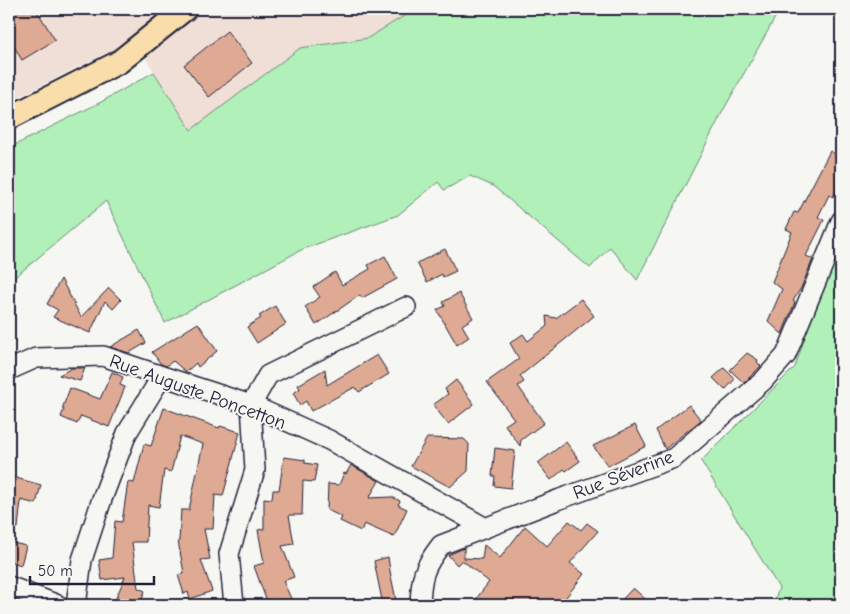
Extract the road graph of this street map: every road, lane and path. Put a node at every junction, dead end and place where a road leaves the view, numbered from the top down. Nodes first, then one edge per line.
1 (185, 9) edge
2 (9, 118) edge
3 (841, 221) edge
4 (406, 307) dead end
5 (9, 370) edge
6 (162, 376) junction
7 (250, 405) junction
8 (484, 527) junction
9 (9, 586) edge
10 (58, 605) edge
11 (76, 605) edge
12 (234, 605) edge
13 (420, 605) edge

1 - 2 main road
3 - 8 street, Rue Séverine
4 - 7 street
5 - 6 street, Rue Auguste Poncetton
6 - 7 street, Rue Auguste Poncetton
6 - 11 street
7 - 8 street, Rue Auguste Poncetton
7 - 12 street
8 - 13 street, Rue Séverine
9 - 10 street

